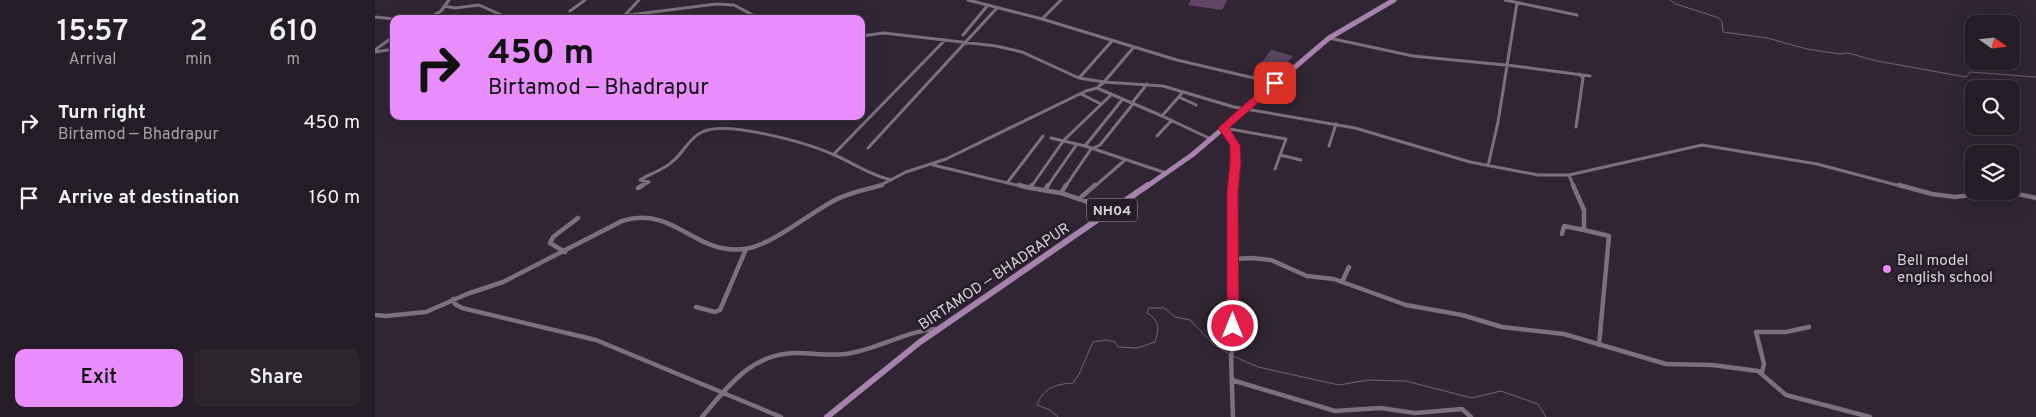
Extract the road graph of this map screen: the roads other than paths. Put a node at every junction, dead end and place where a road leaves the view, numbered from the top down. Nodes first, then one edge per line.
1 (449, 0) edge
2 (585, 0) edge
3 (639, 0) edge
4 (968, 0) edge
5 (1061, 0) edge
6 (1394, 0) edge
7 (1505, 0) edge
8 (1517, 2) junction
9 (988, 5) junction
10 (444, 6) junction
11 (997, 8) junction
12 (570, 12) dead end
13 (434, 15) edge
14 (501, 15) edge
15 (625, 15) joint
16 (752, 15) edge
17 (1577, 15) dead end
18 (375, 17) edge
19 (390, 19) edge
20 (1042, 20) junction
21 (963, 35) dead end
22 (865, 36) edge
23 (1329, 38) junction
24 (390, 39) edge
25 (945, 40) junction
26 (1112, 41) junction
27 (967, 42) junction
28 (1133, 48) junction
29 (390, 49) edge
30 (375, 51) edge
31 (1507, 65) junction
32 (1579, 74) junction
33 (1590, 76) dead end
34 (1079, 78) junction
35 (1105, 82) junction
36 (1275, 83) junction
37 (1147, 84) junction
38 (1097, 88) junction
39 (1183, 92) junction
40 (1080, 94) junction
41 (1111, 95) junction
42 (1179, 97) junction
43 (1122, 100) junction
44 (1101, 104) junction
45 (1132, 104) junction
46 (1196, 105) dead end
47 (1245, 109) junction
48 (1162, 116) junction
49 (1172, 120) junction
50 (1336, 124) junction
51 (1576, 127) dead end
52 (1224, 128) junction
53 (1043, 136) dead end
54 (1157, 136) dead end
55 (1051, 138) dead end
56 (1211, 139) junction
57 (1064, 140) junction
58 (1077, 144) junction
59 (1085, 146) junction
60 (1329, 146) dead end
61 (868, 148) dead end
62 (1091, 149) junction
63 (834, 154) junction
64 (1280, 155) junction
65 (1126, 160) junction
66 (1301, 160) dead end
67 (931, 164) junction
68 (1488, 166) junction
69 (1275, 169) dead end
70 (1166, 173) junction
71 (1569, 174) junction
72 (891, 180) junction
73 (1007, 183) junction
74 (638, 188) dead end
75 (1030, 188) junction
76 (1045, 190) junction
77 (1061, 193) junction
78 (2036, 198) edge
79 (1079, 199) junction
80 (1112, 210) junction
81 (578, 218) dead end
82 (1584, 230) junction
83 (1562, 234) dead end
84 (745, 249) junction
85 (565, 252) junction
86 (1233, 258) junction
87 (1349, 266) dead end
88 (1342, 282) junction
89 (453, 300) junction
90 (696, 307) dead end
91 (375, 314) edge
92 (1809, 327) dead end
93 (938, 329) junction
94 (1599, 345) junction
95 (1762, 372) junction
96 (1232, 380) junction
97 (723, 393) junction
98 (702, 417) edge
99 (781, 417) edge
100 (827, 417) edge
101 (1233, 417) edge
102 (1471, 417) edge
103 (1870, 417) edge

1 - 10 street
2 - 12 street
3 - 15 street
4 - 9 street
5 - 20 street
6 - 23 main road, BIRTAMOD — BHADRAPUR / NH04
7 - 8 street
8 - 17 street
8 - 31 street
9 - 11 street
9 - 21 street
10 - 13 street
10 - 14 street
11 - 20 street
11 - 27 street
15 - 16 street
18 - 19 street
20 - 26 street
22 - 25 street
23 - 31 street
23 - 36 main road, BIRTAMOD — BHADRAPUR / NH04
24 - 30 street
25 - 27 street
25 - 63 street
26 - 28 street
26 - 34 street
27 - 34 street
27 - 61 street
28 - 35 street
28 - 36 street
29 - 30 street
31 - 32 street
31 - 68 street
32 - 33 street
32 - 51 street
34 - 35 street
35 - 37 street
35 - 38 street
36 - 47 main road, BIRTAMOD — BHADRAPUR / NH04
37 - 39 street
37 - 45 street
38 - 40 street
38 - 41 street
39 - 42 street
39 - 47 street
40 - 44 street
40 - 67 street
41 - 43 street
41 - 44 street
42 - 46 street
42 - 48 street
43 - 45 street
43 - 59 street
44 - 57 street
45 - 48 street
45 - 62 street
47 - 50 street
47 - 52 main road, BIRTAMOD — BHADRAPUR / NH04
48 - 49 street
49 - 54 street
49 - 56 street
50 - 60 street
50 - 68 street
52 - 56 main road, BIRTAMOD — BHADRAPUR / NH04
52 - 64 street
52 - 86 street
53 - 73 street
55 - 57 street
56 - 70 main road, BIRTAMOD — BHADRAPUR / NH04
57 - 58 street
57 - 75 street
58 - 59 street
58 - 76 street
59 - 62 street
62 - 65 street
62 - 77 street
63 - 72 street
63 - 74 street
64 - 66 street
64 - 69 street
65 - 70 street
65 - 79 street
67 - 72 street
67 - 73 street
68 - 71 street
70 - 80 main road, BIRTAMOD — BHADRAPUR / NH04
71 - 78 street
71 - 82 street
72 - 84 street
73 - 75 street
75 - 76 street
76 - 77 street
77 - 79 street
79 - 80 street
80 - 93 main road, BIRTAMOD — BHADRAPUR / NH04
81 - 85 street
82 - 83 street
82 - 94 street
84 - 85 street
84 - 90 street
85 - 89 street
86 - 88 street
86 - 96 street
87 - 88 street
88 - 94 street
89 - 91 street
89 - 97 street
92 - 95 street
93 - 97 street
93 - 100 main road, BIRTAMOD — BHADRAPUR / NH04
94 - 95 street
95 - 103 street
96 - 101 street
96 - 102 street
97 - 98 street
97 - 99 street

